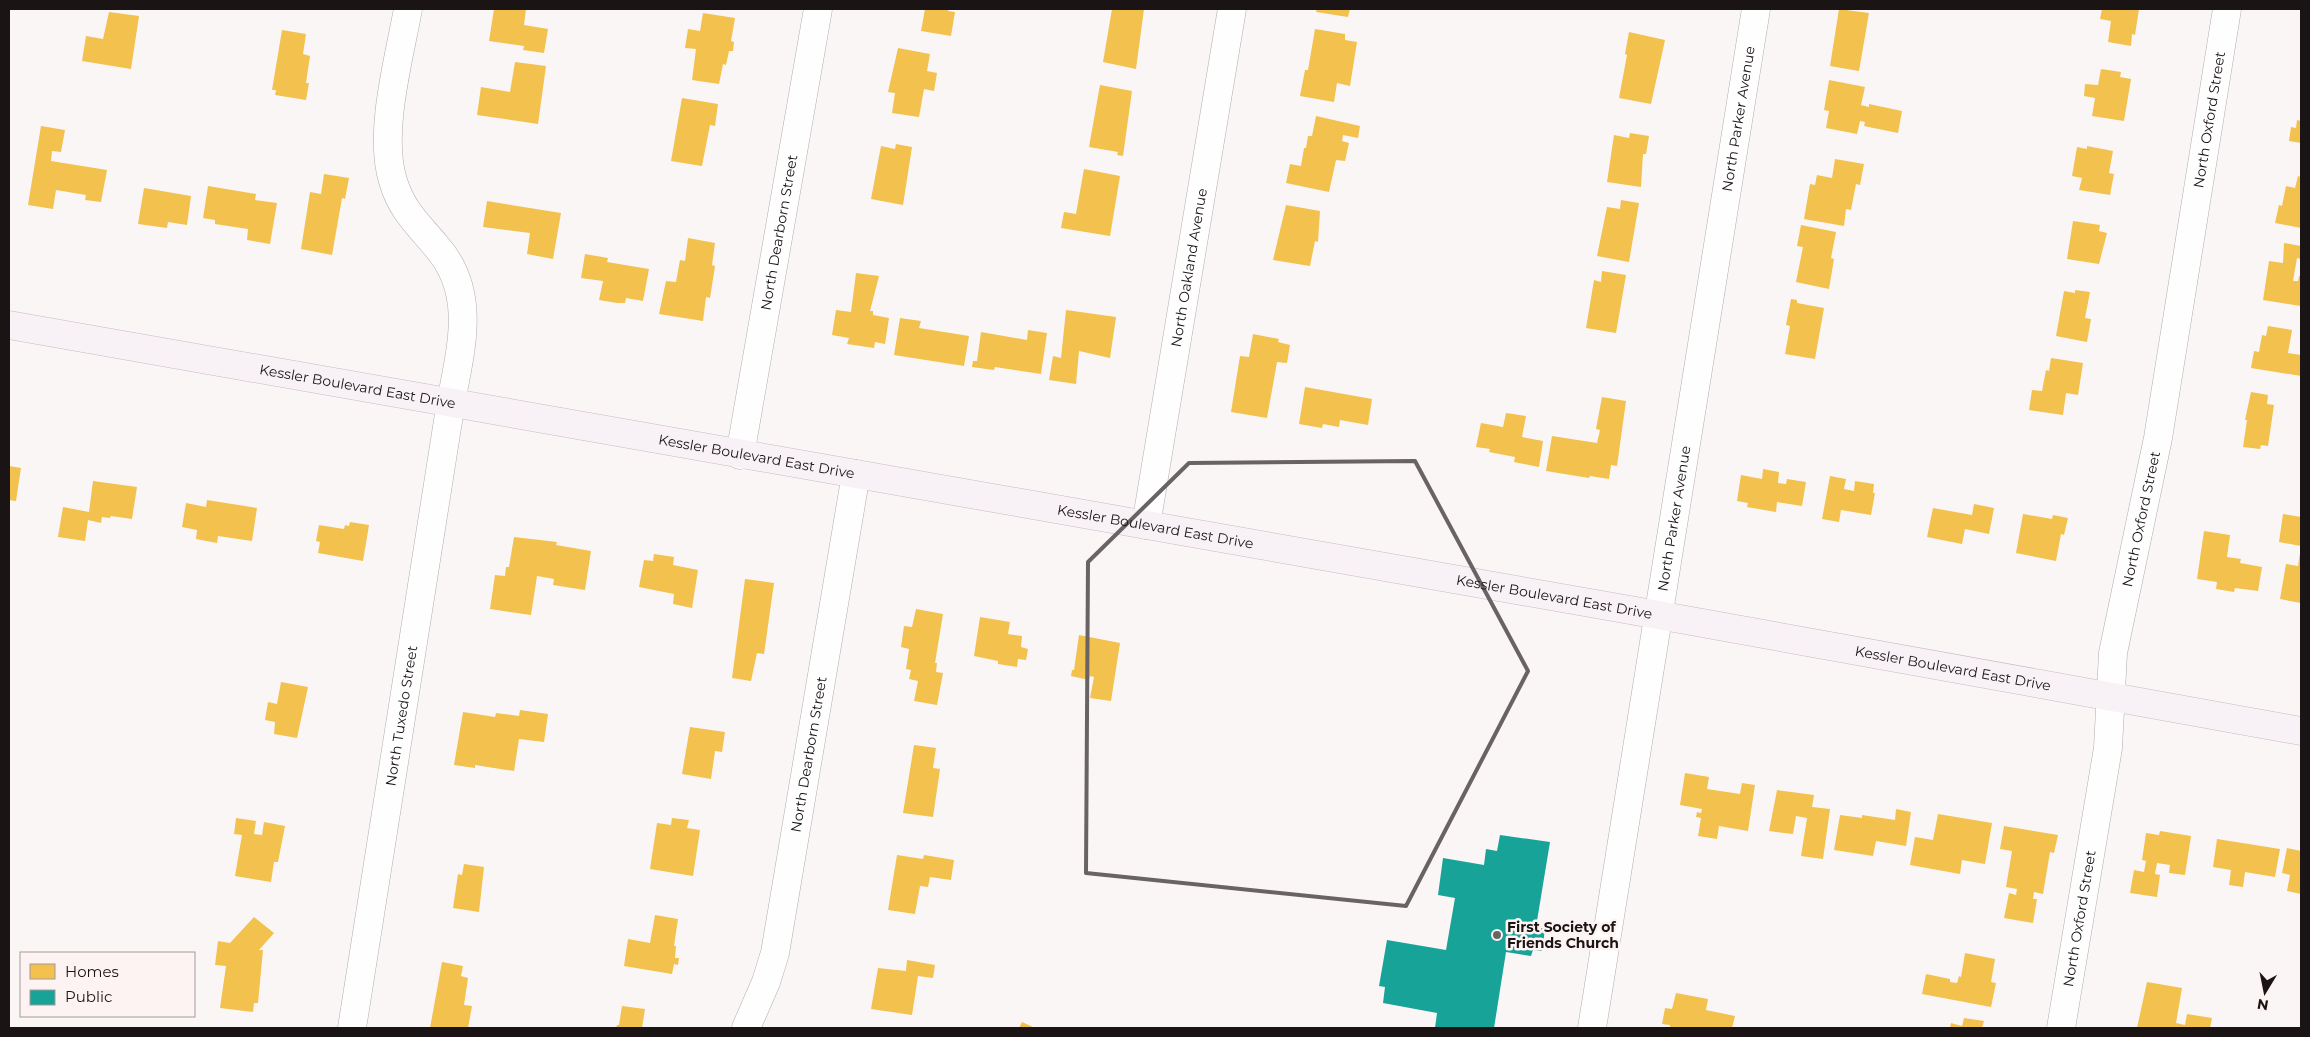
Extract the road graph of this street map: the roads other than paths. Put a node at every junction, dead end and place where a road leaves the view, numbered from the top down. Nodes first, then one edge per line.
1 (408, 9) edge
2 (818, 9) edge
3 (1232, 9) edge
4 (1756, 9) edge
5 (2228, 9) edge
6 (9, 325) edge
7 (450, 402) junction
8 (740, 454) junction
9 (856, 474) junction
10 (1146, 525) junction
11 (1658, 616) junction
12 (2112, 697) junction
13 (2301, 731) edge
14 (352, 1028) edge
15 (746, 1028) edge
16 (1592, 1028) edge
17 (2061, 1028) edge

1 - 7 street, North Tuxedo Street
2 - 8 street, North Dearborn Street
3 - 10 street, North Oakland Avenue
4 - 11 street, North Parker Avenue
5 - 12 street, North Oxford Street
6 - 7 main road, Kessler Boulevard East Drive
7 - 8 main road, Kessler Boulevard East Drive
7 - 14 street, North Tuxedo Street
8 - 9 main road, Kessler Boulevard East Drive
9 - 10 main road, Kessler Boulevard East Drive
9 - 15 street, North Dearborn Street
10 - 11 main road, Kessler Boulevard East Drive
11 - 12 main road, Kessler Boulevard East Drive
11 - 16 street, North Parker Avenue
12 - 13 main road, Kessler Boulevard East Drive
12 - 17 street, North Oxford Street

